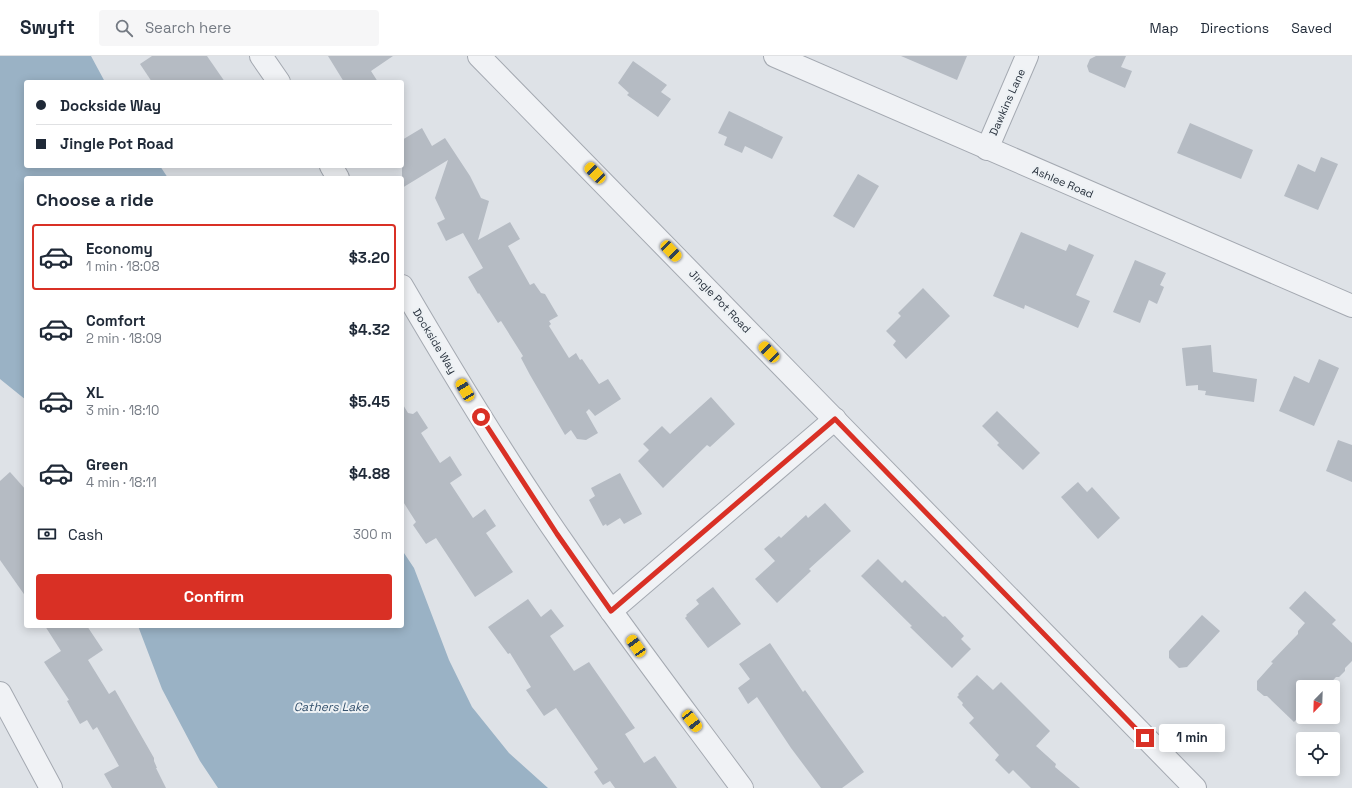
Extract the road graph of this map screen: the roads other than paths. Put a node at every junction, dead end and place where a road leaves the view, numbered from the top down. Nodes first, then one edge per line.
1 (261, 56) edge
2 (479, 56) edge
3 (775, 56) edge
4 (1027, 56) edge
5 (277, 80) edge
6 (987, 149) junction
7 (404, 289) edge
8 (1352, 306) edge
9 (835, 419) junction
10 (611, 611) junction
11 (0, 693) edge
12 (51, 788) edge
13 (742, 788) edge
14 (1195, 788) edge

1 - 5 street
2 - 9 street, Jingle Pot Road
3 - 6 street, Ashlee Road
4 - 6 street, Dawkins Lane
6 - 8 street, Ashlee Road
7 - 10 street, Dockside Way
9 - 10 street
9 - 14 street, Jingle Pot Road
10 - 13 street, Dockside Way
11 - 12 street

